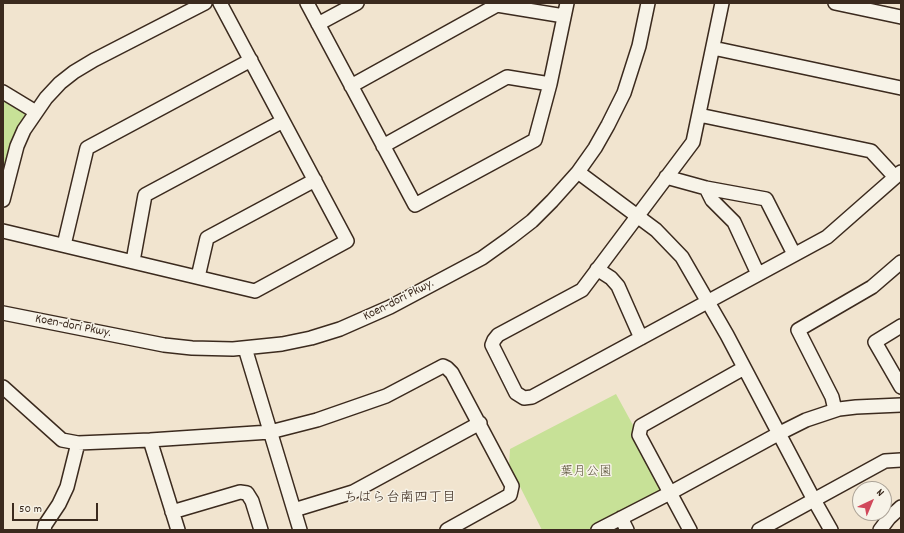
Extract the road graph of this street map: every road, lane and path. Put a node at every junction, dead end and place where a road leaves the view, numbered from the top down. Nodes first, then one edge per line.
1 (205, 3) edge
2 (220, 3) edge
3 (307, 3) edge
4 (357, 3) edge
5 (648, 3) edge
6 (722, 3) edge
7 (835, 3) edge
8 (566, 9) edge
9 (901, 17) edge
10 (318, 24) junction
11 (713, 48) junction
12 (251, 60) junction
13 (550, 84) junction
14 (352, 86) junction
15 (901, 88) edge
16 (3, 92) edge
17 (36, 112) junction
18 (699, 115) junction
19 (283, 121) junction
20 (383, 146) junction
21 (578, 172) junction
22 (898, 175) edge
23 (666, 177) junction
24 (315, 180) junction
25 (706, 188) junction
26 (3, 200) edge
27 (637, 216) junction
28 (3, 231) edge
29 (64, 245) junction
30 (794, 254) junction
31 (133, 262) junction
32 (901, 262) edge
33 (597, 269) junction
34 (758, 274) junction
35 (198, 277) junction
36 (708, 301) junction
37 (3, 313) edge
38 (901, 326) edge
39 (641, 338) junction
40 (245, 348) junction
41 (744, 368) junction
42 (901, 386) edge
43 (3, 387) edge
44 (901, 404) edge
45 (835, 410) junction
46 (480, 423) junction
47 (270, 432) junction
48 (778, 434) junction
49 (150, 440) junction
50 (78, 443) junction
51 (901, 460) edge
52 (670, 493) junction
53 (814, 500) junction
54 (901, 507) edge
55 (294, 510) junction
56 (172, 512) junction
57 (621, 518) junction
58 (775, 526) edge
59 (44, 530) edge
60 (178, 530) edge
61 (261, 530) edge
62 (300, 530) edge
63 (447, 530) edge
64 (598, 530) edge
65 (627, 530) edge
66 (690, 530) edge
67 (759, 530) edge
68 (831, 530) edge
69 (880, 530) edge

1 - 17 street
2 - 12 street
3 - 10 street
4 - 10 street
5 - 21 street, Koen-dori Pkwy.
6 - 11 street
7 - 9 street
8 - 13 street
8 - 14 street
10 - 14 street
11 - 15 street
11 - 18 street
12 - 19 street
12 - 29 street
13 - 20 street
13 - 20 street
14 - 20 street
16 - 17 street
17 - 26 street
18 - 22 street
18 - 23 street
19 - 24 street
19 - 31 street
21 - 27 street
21 - 40 street, Koen-dori Pkwy.
22 - 30 street
23 - 25 street
23 - 27 street
24 - 35 street
24 - 35 street
25 - 30 street
25 - 34 street
27 - 33 street
27 - 36 street
28 - 29 street
29 - 31 street
30 - 34 street
31 - 35 street
32 - 45 street
33 - 39 street
33 - 39 street
34 - 36 street
36 - 39 street
36 - 41 street
37 - 40 street, Koen-dori Pkwy.
38 - 42 street
40 - 47 street
41 - 48 street
41 - 52 street
43 - 50 street
44 - 45 street
45 - 48 street
46 - 47 street
46 - 55 street
46 - 63 street
47 - 49 street
47 - 55 street
48 - 52 street
48 - 53 street
49 - 50 street
49 - 56 street
50 - 59 street
51 - 53 street
52 - 57 street
52 - 66 street
53 - 58 street
53 - 68 street
54 - 69 street
55 - 62 street
56 - 60 street
56 - 61 street
57 - 64 street
57 - 65 street
58 - 67 street

